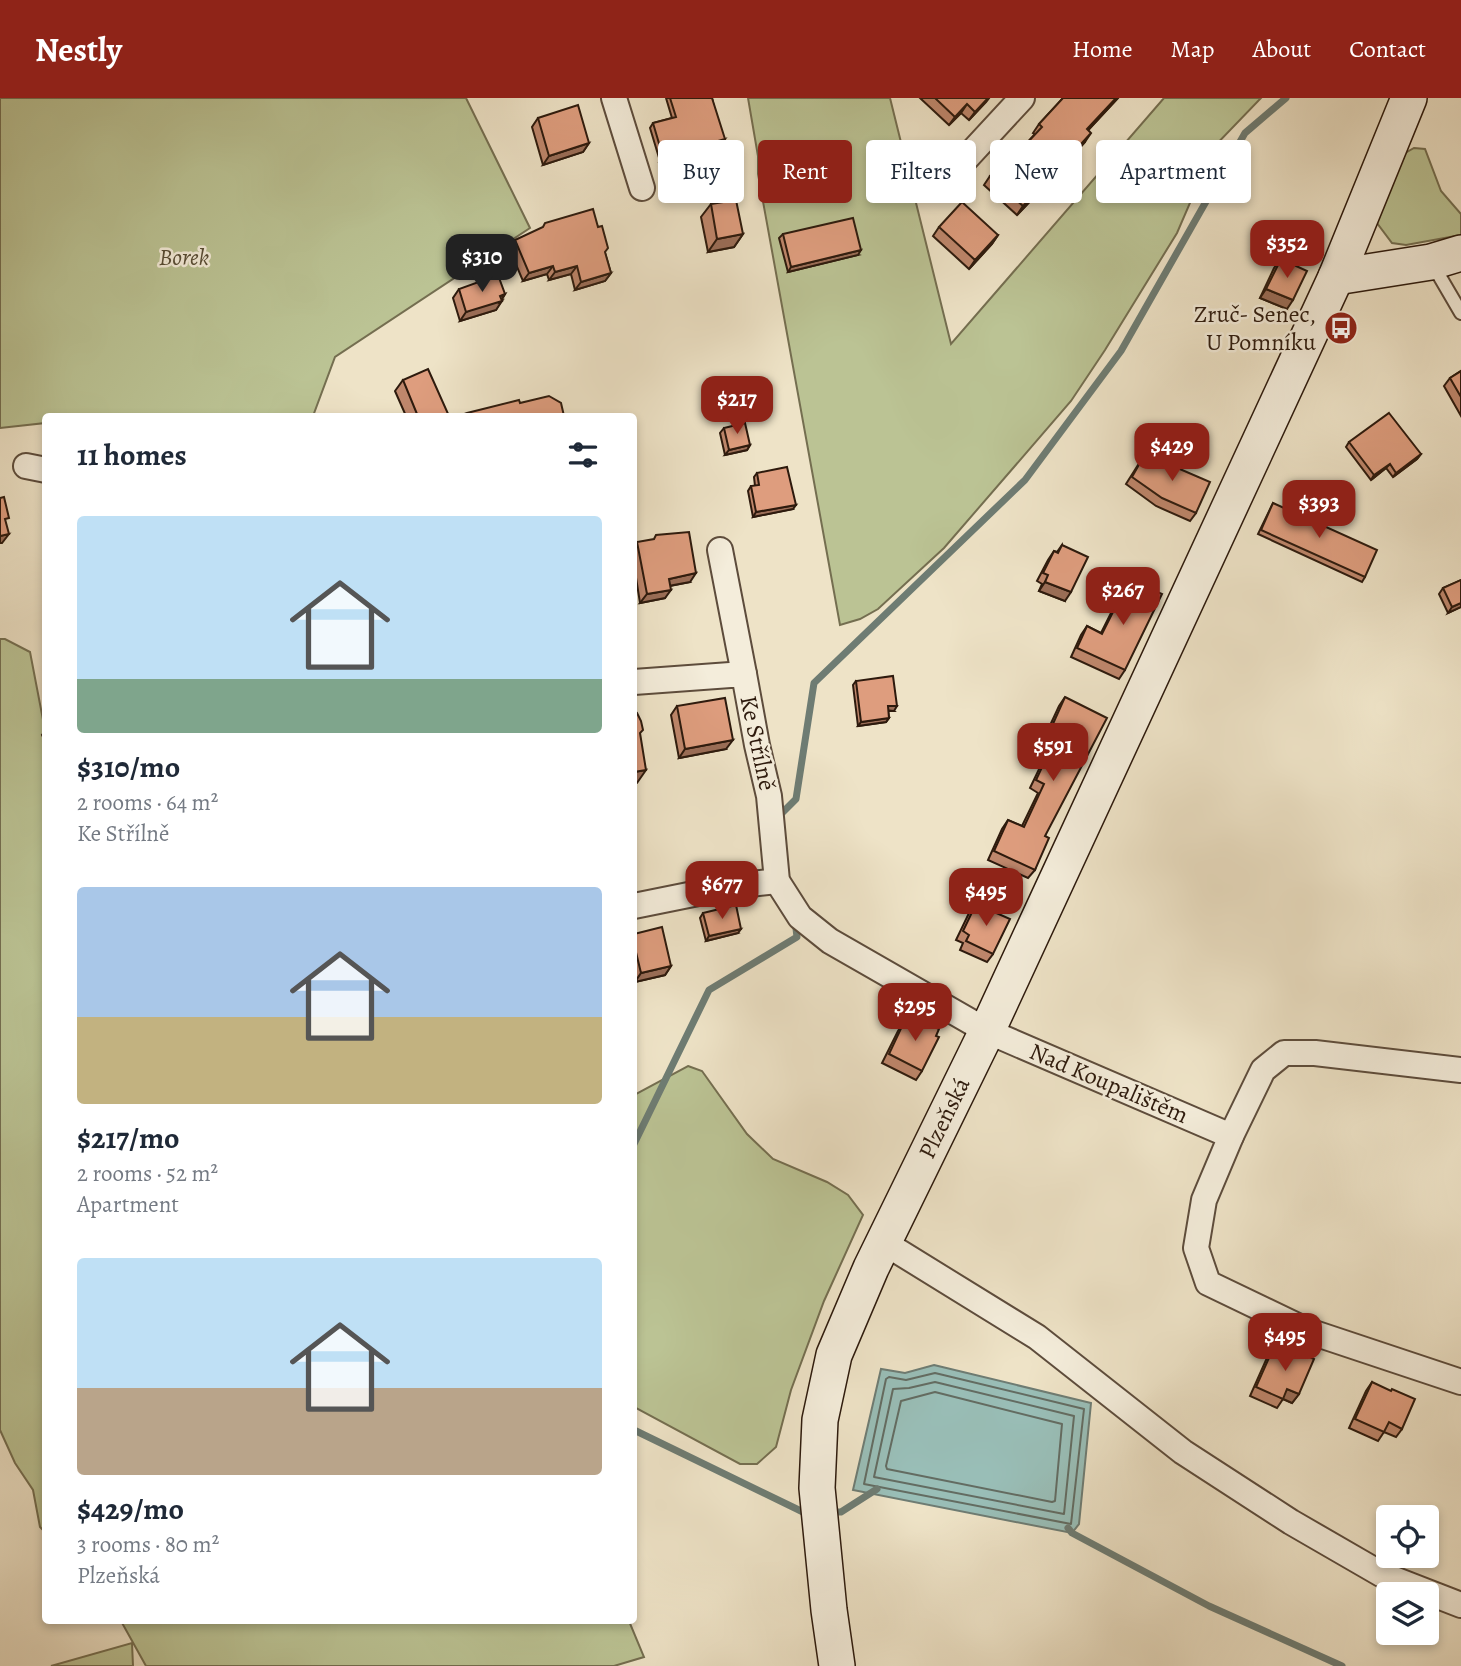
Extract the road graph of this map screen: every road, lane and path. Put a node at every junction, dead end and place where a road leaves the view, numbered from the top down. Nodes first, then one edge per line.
1 (614, 98) edge
2 (1022, 98) edge
3 (1409, 98) edge
4 (976, 148) edge
5 (642, 188) dead end
6 (1446, 257) edge
7 (1336, 277) junction
8 (1461, 313) edge
9 (720, 550) dead end
10 (744, 674) junction
11 (637, 682) edge
12 (777, 881) junction
13 (637, 905) edge
14 (987, 1031) junction
15 (1461, 1070) edge
16 (1231, 1136) junction
17 (883, 1242) junction
18 (1461, 1382) edge
19 (1461, 1605) edge
20 (837, 1666) edge

1 - 5 street
2 - 4 street
3 - 7 main road, Plzeňská
6 - 7 main road
6 - 8 lane
7 - 14 main road, Plzeňská
9 - 10 street
10 - 11 street, Ke Střílně
10 - 12 street, Ke Střílně
12 - 13 street
12 - 14 street, Ke Střílně
14 - 16 street, Nad Koupalištěm
14 - 17 main road, Plzeňská
15 - 16 street
16 - 18 street
17 - 19 street
17 - 20 main road, Plzeňská

